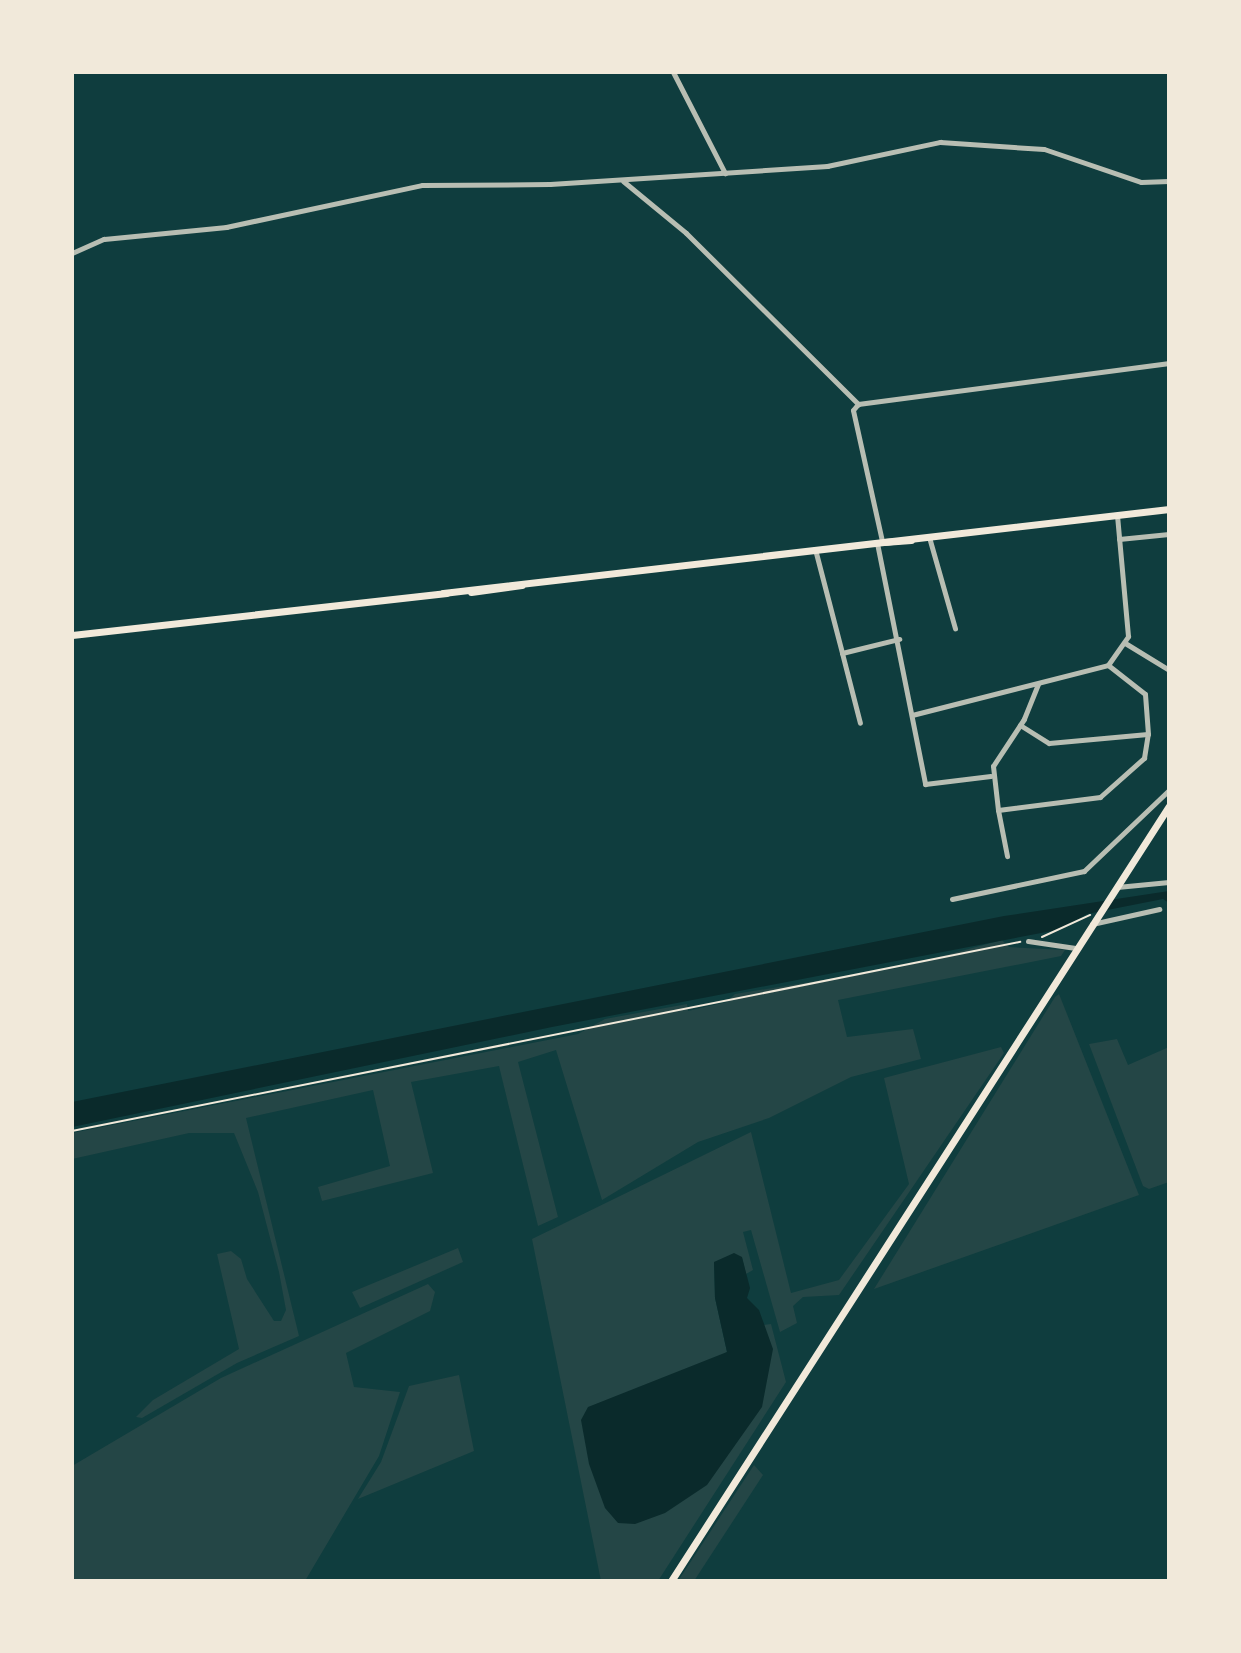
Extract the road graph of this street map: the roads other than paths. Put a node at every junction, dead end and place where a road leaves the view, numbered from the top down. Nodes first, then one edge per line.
1 (673, 72) edge
2 (725, 173) junction
3 (622, 181) junction
4 (1169, 181) edge
5 (72, 253) edge
6 (1169, 363) edge
7 (855, 407) junction
8 (1167, 510) edge
9 (1117, 515) junction
10 (1169, 534) edge
11 (933, 536) junction
12 (1119, 539) junction
13 (880, 541) junction
14 (815, 548) junction
15 (955, 628) dead end
16 (72, 635) edge
17 (899, 639) junction
18 (1125, 643) junction
19 (842, 653) junction
20 (1108, 665) junction
21 (1169, 670) edge
22 (1038, 684) junction
23 (912, 715) junction
24 (860, 723) dead end
25 (1020, 725) junction
26 (1148, 734) junction
27 (991, 776) junction
28 (1169, 790) edge
29 (1169, 806) edge
30 (998, 810) junction
31 (1007, 856) dead end
32 (1169, 882) edge
33 (1116, 887) junction
34 (952, 899) dead end
35 (1159, 909) dead end
36 (1091, 924) junction
37 (1028, 941) road end
38 (1075, 948) junction
39 (671, 1581) edge

1 - 2 street
2 - 3 street
2 - 4 street
3 - 5 street
3 - 7 street
6 - 7 street
7 - 13 street
8 - 9 main road
9 - 11 main road
9 - 12 street
10 - 12 street
11 - 13 main road
11 - 15 street
12 - 18 street
13 - 14 main road
13 - 17 street
14 - 16 main road
14 - 19 street
17 - 19 street
17 - 23 street
18 - 20 street
18 - 21 street
19 - 24 street
20 - 22 street
20 - 26 street
22 - 23 street
22 - 25 street
23 - 27 street
25 - 26 street
25 - 27 street
26 - 30 street
27 - 30 street
28 - 34 street
29 - 33 main road
30 - 31 street
32 - 33 street
33 - 36 main road
35 - 36 street
36 - 38 main road
37 - 38 street
38 - 39 main road

